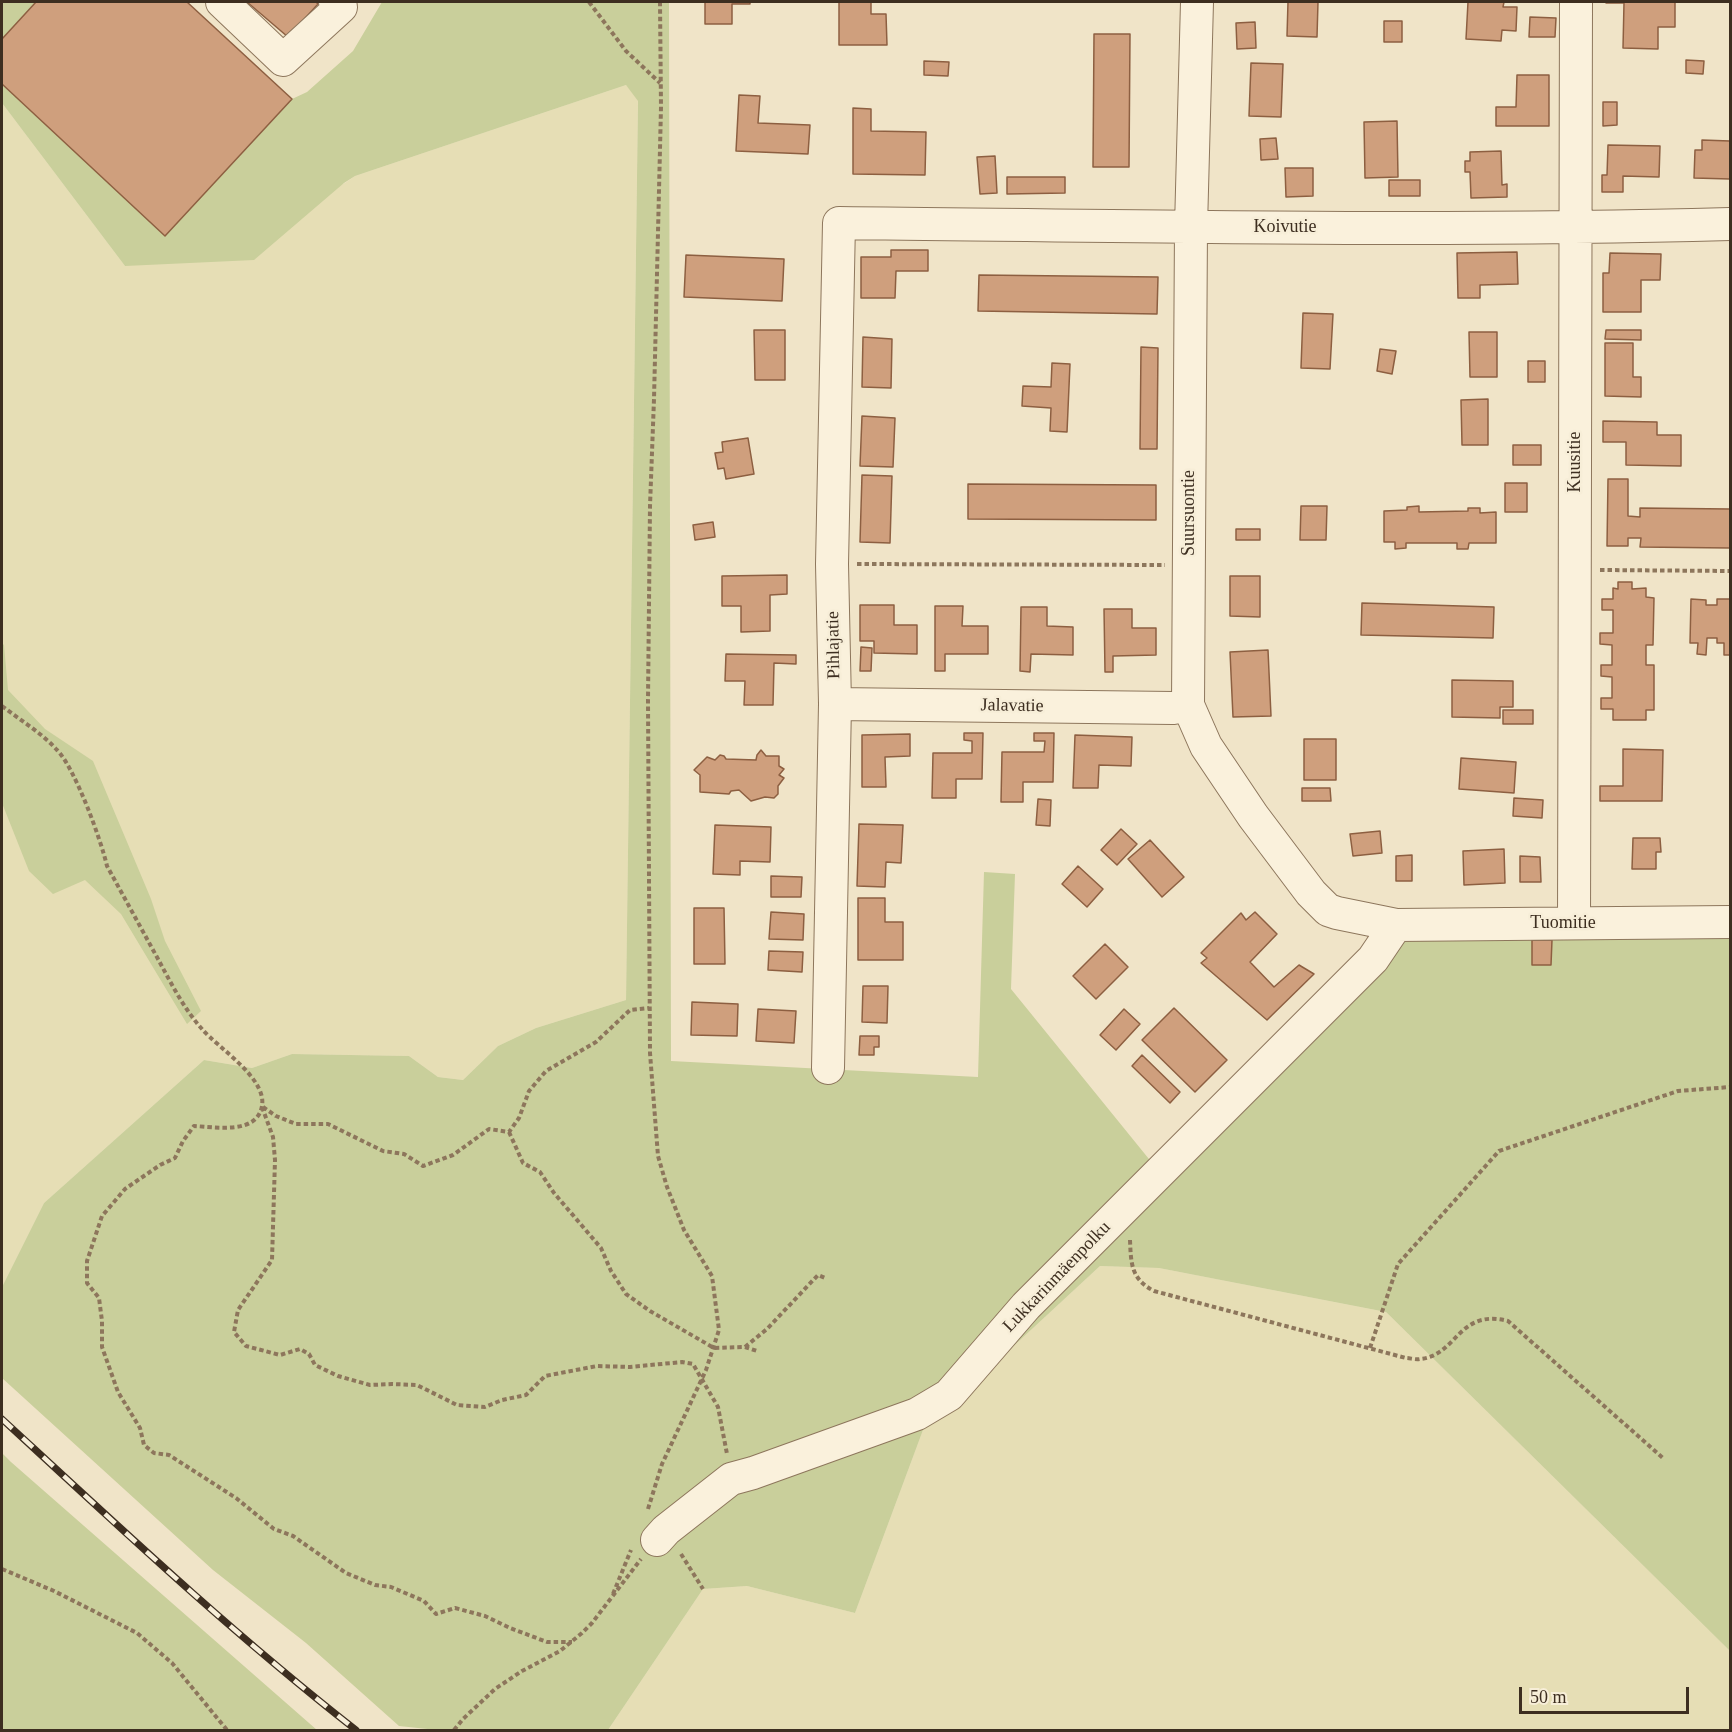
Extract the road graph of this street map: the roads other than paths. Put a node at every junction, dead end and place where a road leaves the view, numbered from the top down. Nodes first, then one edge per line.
1 (222, 2) edge
2 (335, 2) edge
3 (1197, 2) edge
4 (1576, 2) edge
5 (839, 223) joint
6 (1731, 224) edge
7 (1191, 227) junction
8 (1575, 228) junction
9 (835, 704) junction
10 (1188, 705) junction
11 (1575, 922) junction
12 (1731, 922) edge
13 (1396, 925) junction
14 (828, 1068) dead end
15 (651, 1531) road end

1 - 2 street
3 - 7 street, Suursuontie
4 - 8 street, Kuusitie
5 - 7 street, Koivutie
5 - 9 street, Pihlajatie
6 - 8 street, Koivutie
7 - 8 street, Koivutie
7 - 10 street, Suursuontie
8 - 11 street, Kuusitie
9 - 10 street, Jalavatie
9 - 14 street, Pihlajatie
10 - 13 street, Suursuontie
11 - 12 street, Tuomitie
11 - 13 street, Tuomitie
13 - 15 street, Lukkarinmäenpolku

